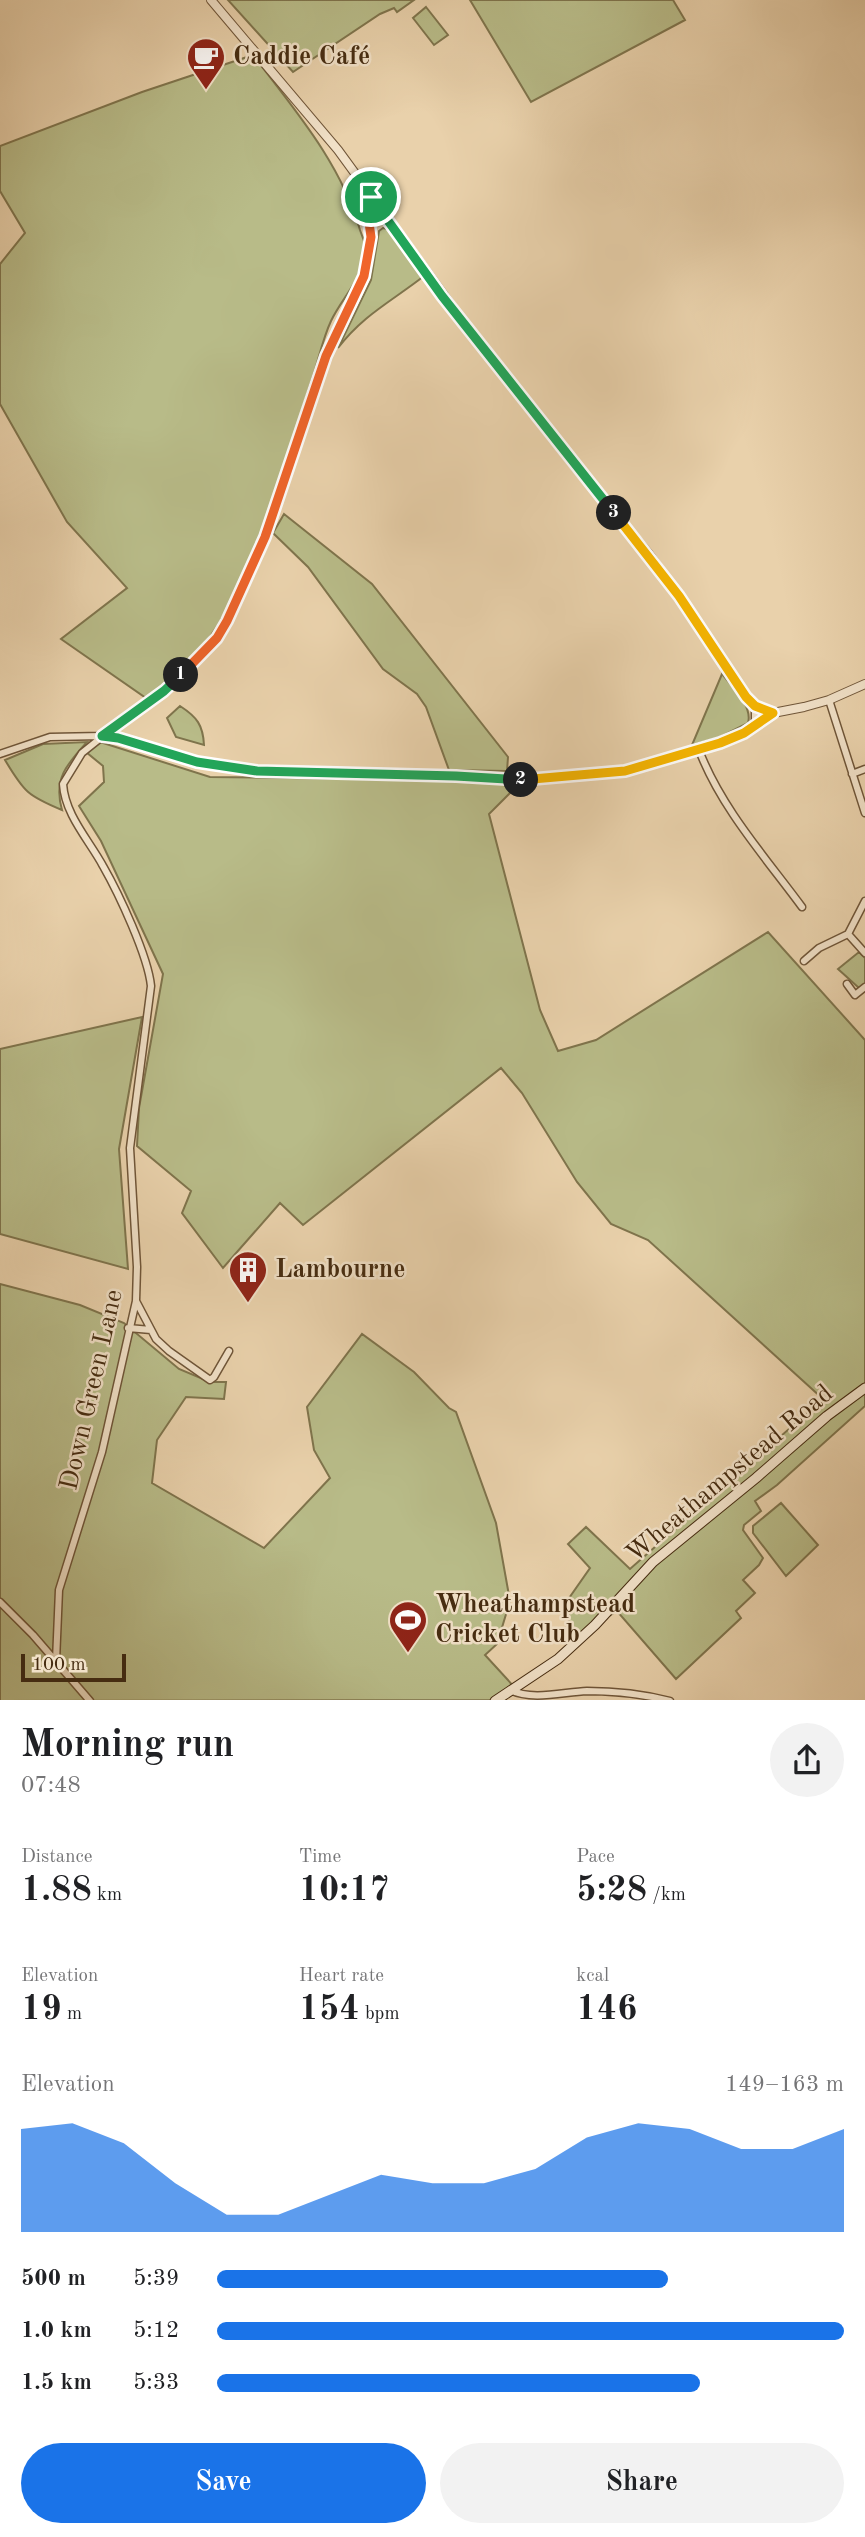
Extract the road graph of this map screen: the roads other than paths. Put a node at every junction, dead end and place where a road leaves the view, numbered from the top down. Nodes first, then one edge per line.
1 (211, 0) edge
2 (371, 197) junction
3 (865, 684) edge
4 (829, 700) junction
5 (755, 706) junction
6 (773, 713) junction
7 (755, 726) junction
8 (102, 736) junction
9 (699, 750) junction
10 (0, 754) edge
11 (865, 769) edge
12 (852, 774) junction
13 (865, 813) edge
14 (865, 901) edge
15 (802, 908) dead end
16 (848, 933) junction
17 (865, 953) edge
18 (804, 961) dead end
19 (847, 984) dead end
20 (865, 987) edge
21 (136, 1301) junction
22 (128, 1328) junction
23 (151, 1330) junction
24 (229, 1351) dead end
25 (865, 1388) edge
26 (0, 1602) edge
27 (56, 1661) junction
28 (510, 1690) junction
29 (90, 1700) edge
30 (495, 1700) edge
31 (670, 1700) edge

1 - 2 street
2 - 5 street
2 - 8 street, Down Green Lane
3 - 4 street
4 - 6 street
4 - 12 street
5 - 6 street
5 - 7 street
6 - 7 street
7 - 9 street
8 - 9 street
8 - 10 street
8 - 21 street, Down Green Lane
9 - 15 street
11 - 12 street
12 - 13 street
14 - 16 street
16 - 17 street
16 - 18 street
19 - 20 street
21 - 22 street, Down Green Lane
21 - 23 street
22 - 23 street
22 - 27 street, Down Green Lane
23 - 24 street
25 - 28 main road, Wheathampstead Road
26 - 27 street
27 - 29 street
28 - 30 main road, Wheathampstead Road
28 - 31 street

